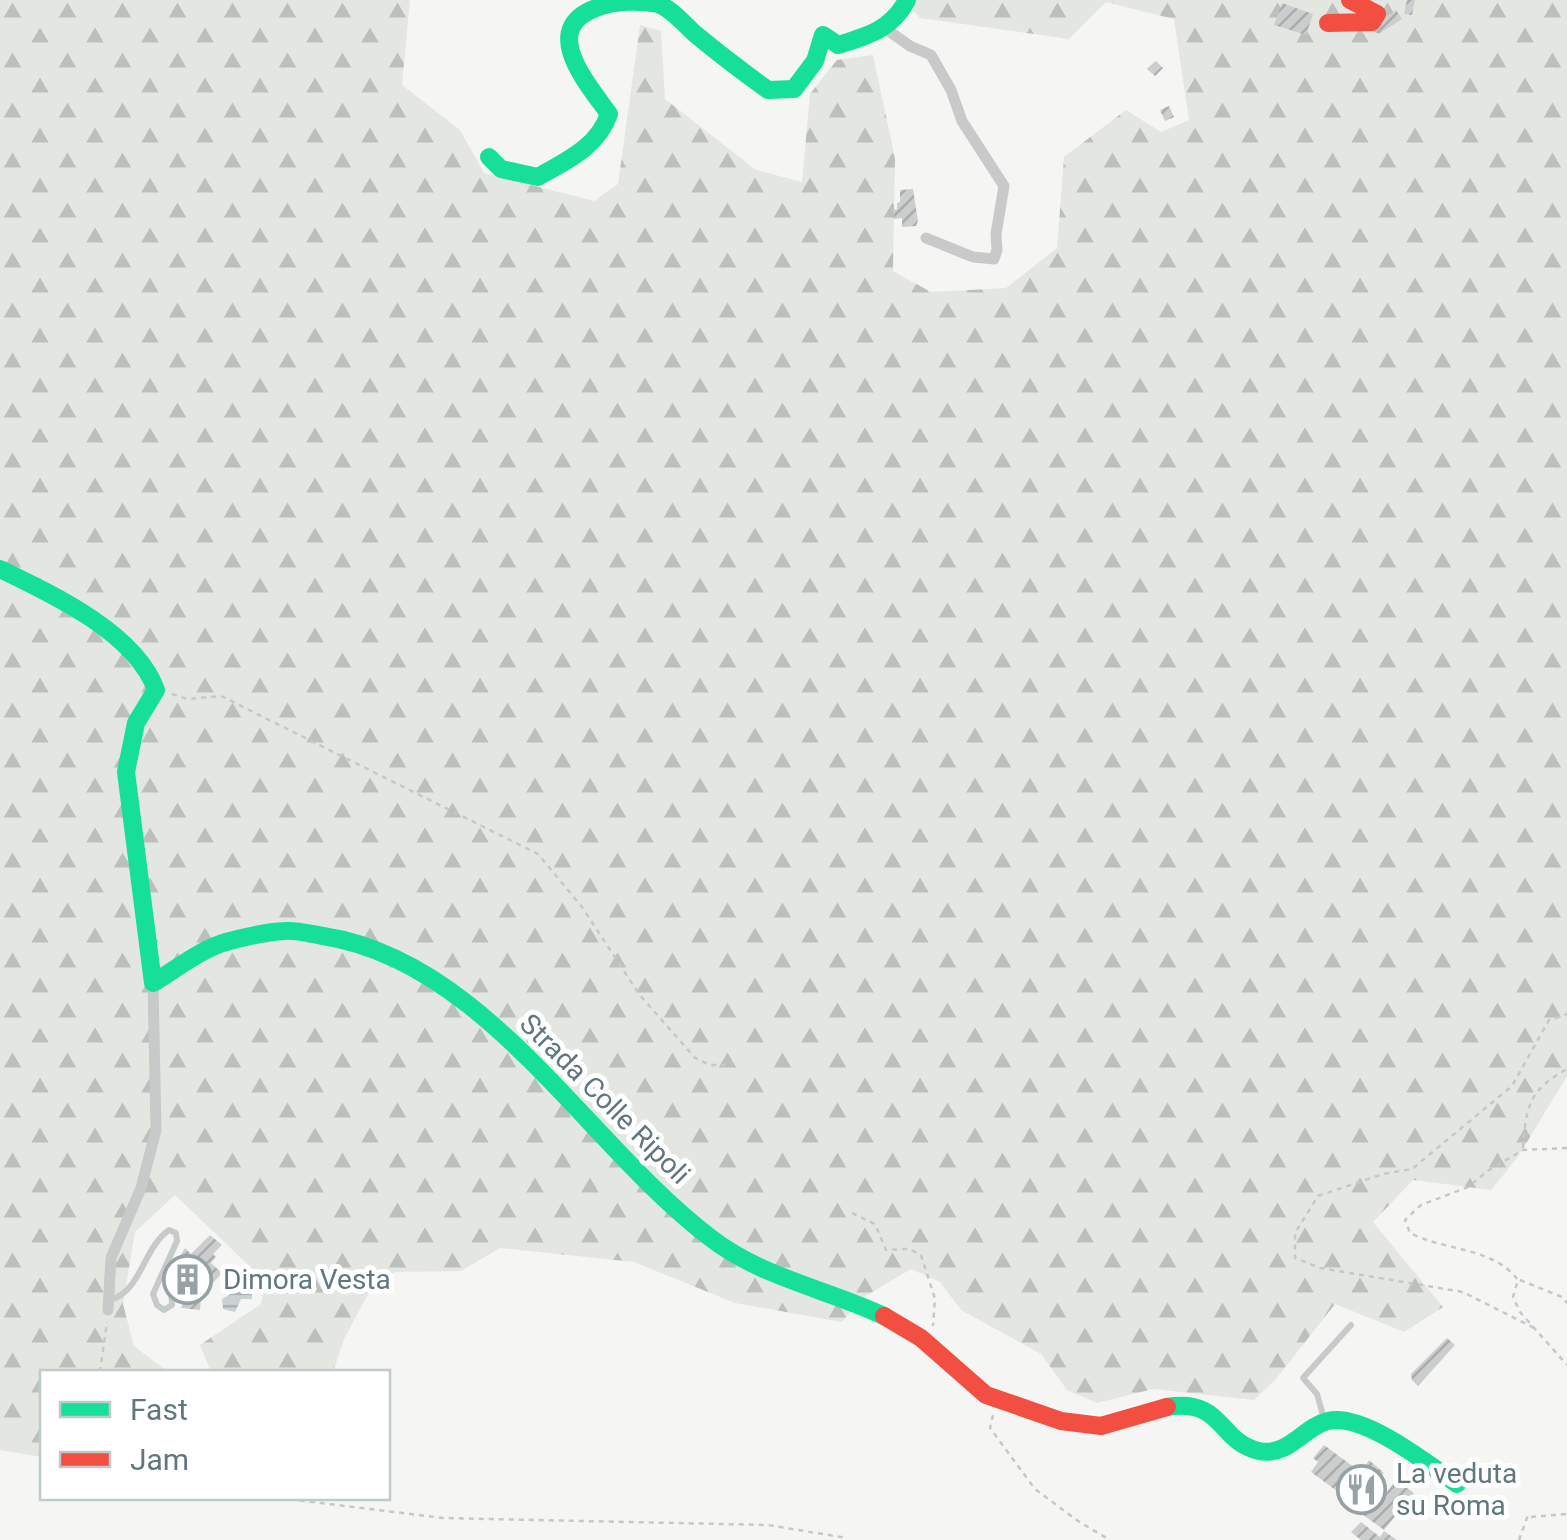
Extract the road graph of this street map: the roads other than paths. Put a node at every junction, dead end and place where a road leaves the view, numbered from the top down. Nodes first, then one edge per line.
1 (908, 0) edge
2 (1350, 0) edge
3 (1328, 23) dead end
4 (886, 29) junction
5 (490, 157) dead end
6 (926, 238) dead end
7 (0, 569) edge
8 (153, 982) junction
9 (172, 1288) dead end
10 (109, 1305) joint
11 (1351, 1325) dead end
12 (1326, 1422) junction
13 (1457, 1484) dead end

1 - 4 street
2 - 3 street
4 - 5 street
4 - 6 street
7 - 8 street
8 - 10 street
8 - 12 street, Strada Colle Ripoli
9 - 10 lane
11 - 12 lane
12 - 13 street

